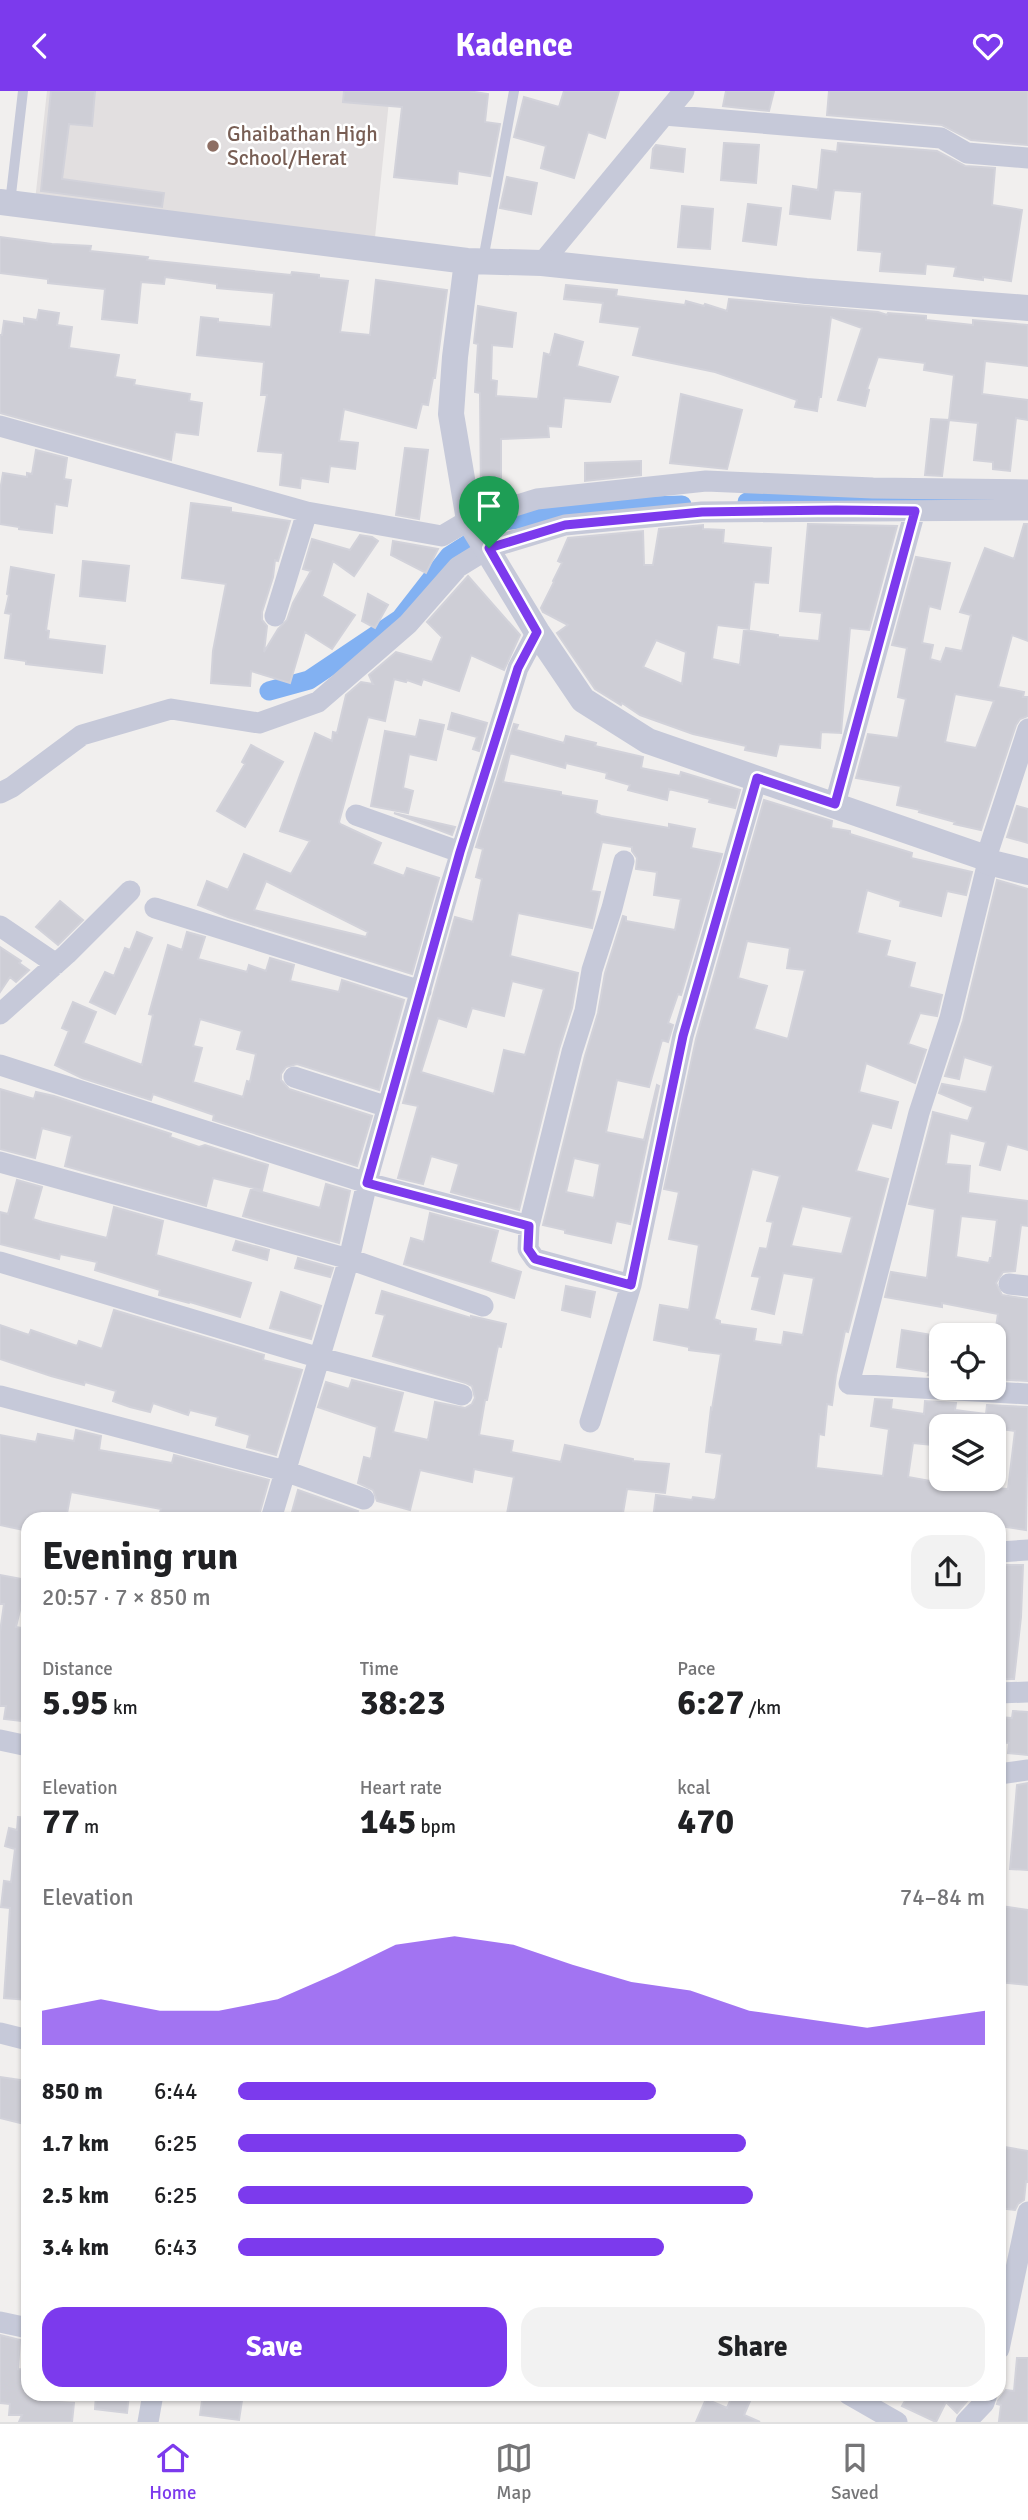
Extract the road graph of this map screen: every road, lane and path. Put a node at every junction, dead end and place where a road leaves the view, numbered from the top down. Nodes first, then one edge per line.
1 (23, 91) edge
2 (514, 91) edge
3 (684, 91) edge
4 (664, 115) junction
5 (1028, 158) edge
6 (5, 202) edge
7 (475, 260) junction
8 (542, 263) junction
9 (1028, 307) edge
10 (0, 426) edge
11 (1028, 490) edge
12 (1028, 510) edge
13 (915, 511) junction
14 (307, 512) junction
15 (469, 520) junction
16 (489, 548) junction
17 (275, 616) dead end
18 (537, 632) junction
19 (1028, 729) edge
20 (757, 778) junction
21 (0, 793) edge
22 (835, 804) junction
23 (356, 815) dead end
24 (460, 852) junction
25 (987, 860) junction
26 (624, 861) dead end
27 (1028, 872) edge
28 (130, 891) dead end
29 (155, 908) dead end
30 (0, 926) edge
31 (56, 964) junction
32 (421, 991) junction
33 (0, 1014) edge
34 (0, 1065) edge
35 (294, 1077) dead end
36 (387, 1107) junction
37 (0, 1162) edge
38 (367, 1183) junction
39 (529, 1226) junction
40 (349, 1259) junction
41 (0, 1262) edge
42 (631, 1285) junction
43 (483, 1306) dead end
44 (320, 1358) junction
45 (1028, 1394) edge
46 (462, 1395) dead end
47 (0, 1396) edge
48 (590, 1422) dead end
49 (285, 1471) junction
50 (363, 1499) dead end
51 (273, 1512) edge
52 (1028, 1550) edge
53 (1006, 1552) edge
54 (1028, 1692) edge
55 (1006, 1693) edge
56 (0, 1740) edge
57 (21, 1744) edge
58 (1028, 1770) edge
59 (1006, 1773) edge
60 (0, 2033) edge
61 (21, 2038) edge
62 (1028, 2212) edge
63 (1006, 2316) edge
64 (0, 2322) edge
65 (21, 2326) edge
66 (152, 2401) edge
67 (860, 2401) edge
68 (985, 2401) edge
69 (148, 2422) edge
70 (897, 2422) edge
71 (966, 2422) edge

1 - 6 lane
2 - 7 lane
3 - 4 street
4 - 5 street
4 - 8 street
6 - 7 street
7 - 8 street
7 - 15 street
8 - 9 street
10 - 14 street
11 - 15 street
12 - 13 street
13 - 16 street
13 - 22 street
14 - 15 street
14 - 17 street
15 - 16 street
16 - 18 street
16 - 21 street
18 - 20 street
18 - 24 street
19 - 25 street
20 - 22 street
20 - 42 street
22 - 25 street
23 - 24 street
24 - 32 street
25 - 27 street
25 - 45 street
26 - 39 street
28 - 31 street
29 - 32 street
30 - 31 street
31 - 33 street
32 - 36 street
34 - 38 street
35 - 36 street
36 - 38 street
37 - 40 street
38 - 39 street
38 - 40 street
39 - 42 street
40 - 43 street
40 - 44 street
41 - 44 street
42 - 48 street
44 - 46 street
44 - 49 street
47 - 49 street
49 - 50 street
49 - 51 street
52 - 53 street
54 - 55 street
56 - 57 street
58 - 59 street
60 - 61 street
62 - 63 street
64 - 65 street
66 - 69 street
67 - 70 street
68 - 71 street

